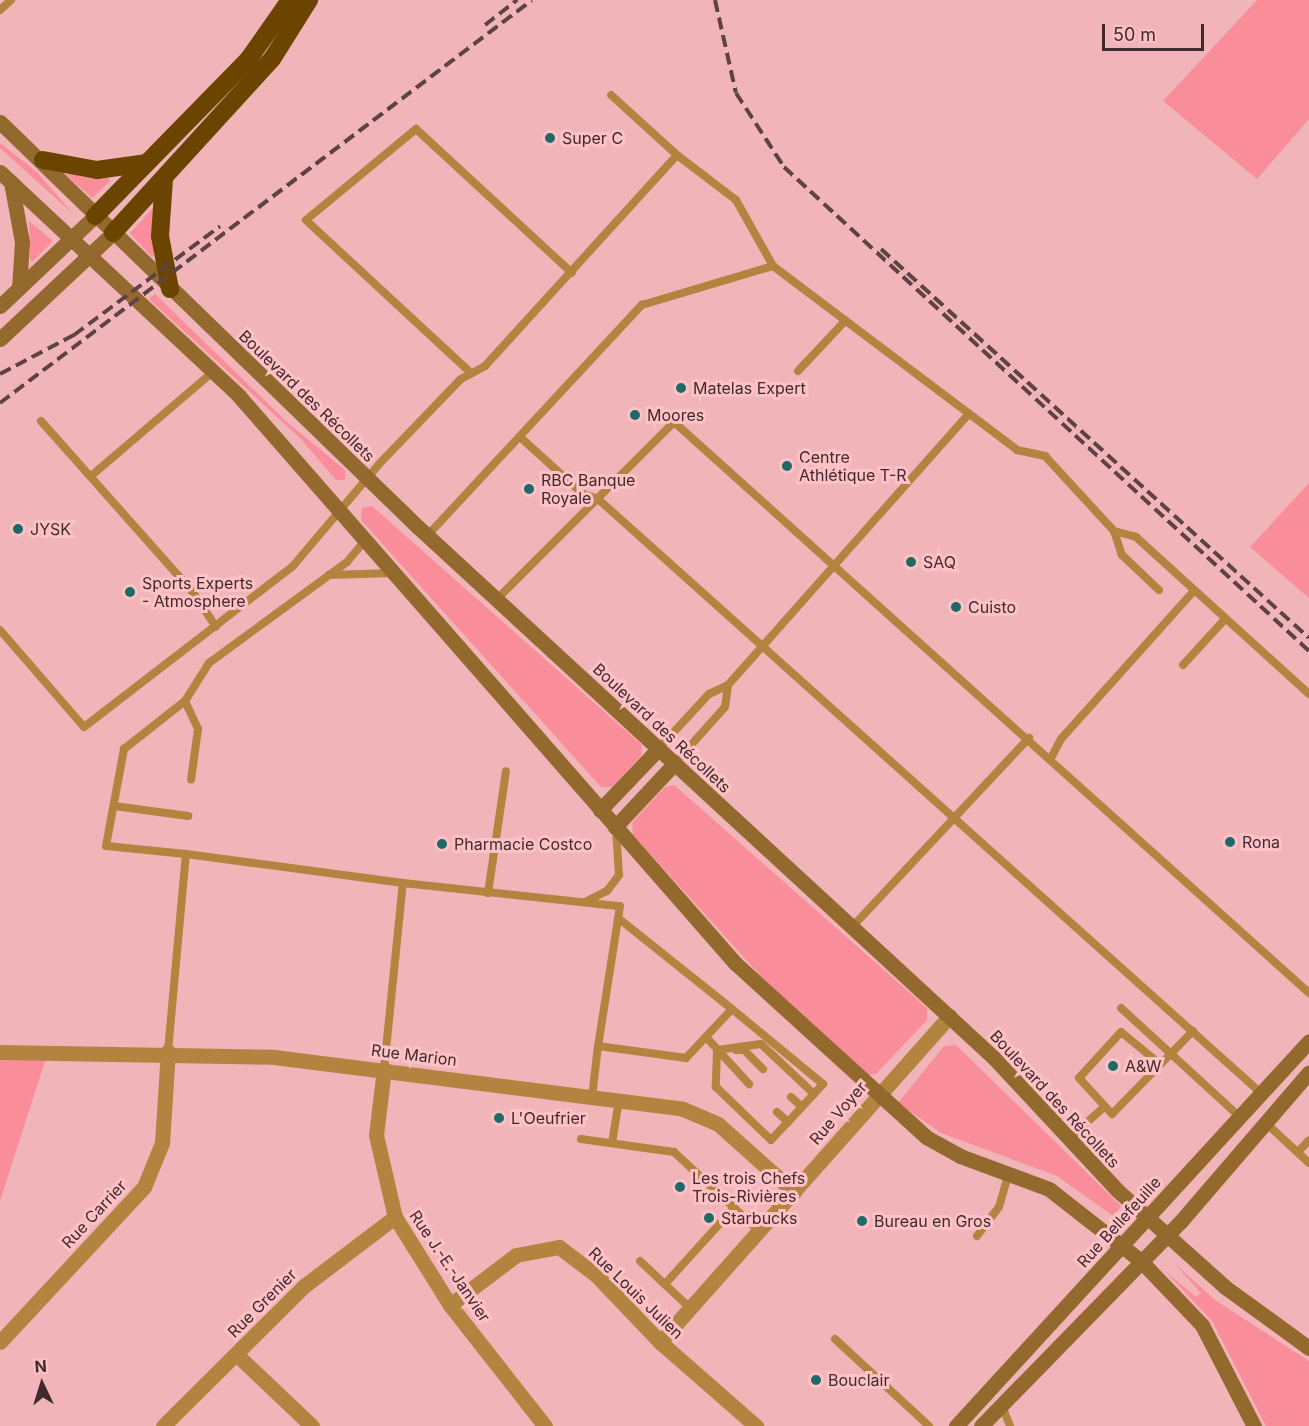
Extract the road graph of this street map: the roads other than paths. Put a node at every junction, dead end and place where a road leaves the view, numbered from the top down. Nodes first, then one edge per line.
1 (11, 0) edge
2 (290, 0) edge
3 (309, 0) edge
4 (0, 10) edge
5 (611, 95) dead end
6 (0, 122) edge
7 (677, 155) junction
8 (43, 160) junction
9 (146, 163) junction
10 (6, 177) edge
11 (164, 179) junction
12 (95, 216) junction
13 (113, 233) junction
14 (73, 238) junction
15 (91, 256) junction
16 (772, 266) junction
17 (572, 273) junction
18 (19, 288) junction
19 (170, 289) junction
20 (0, 306) edge
21 (845, 321) junction
22 (0, 339) edge
23 (214, 371) junction
24 (798, 371) dead end
25 (471, 373) junction
26 (969, 414) junction
27 (41, 421) dead end
28 (520, 437) junction
29 (90, 476) junction
30 (367, 479) junction
31 (598, 499) junction
32 (340, 508) junction
33 (1114, 531) junction
34 (427, 536) junction
35 (366, 538) junction
36 (835, 566) junction
37 (396, 573) junction
38 (328, 575) junction
39 (1160, 590) dead end
40 (1194, 591) junction
41 (496, 600) junction
42 (1225, 618) junction
43 (216, 627) junction
44 (0, 630) edge
45 (764, 646) junction
46 (1183, 665) dead end
47 (728, 685) junction
48 (1309, 694) edge
49 (185, 701) junction
50 (1029, 738) junction
51 (658, 749) junction
52 (1052, 758) junction
53 (674, 764) junction
54 (506, 771) dead end
55 (191, 780) dead end
56 (114, 806) junction
57 (600, 810) junction
58 (953, 815) junction
59 (188, 816) dead end
60 (615, 827) junction
61 (186, 854) junction
62 (403, 883) junction
63 (488, 893) junction
64 (585, 903) junction
65 (618, 918) junction
66 (853, 927) junction
67 (1309, 993) edge
68 (1121, 1008) dead end
69 (732, 1010) junction
70 (949, 1016) junction
71 (1193, 1031) junction
72 (706, 1037) junction
73 (1309, 1041) edge
74 (598, 1046) junction
75 (717, 1050) junction
76 (168, 1051) junction
77 (0, 1052) edge
78 (1172, 1054) junction
79 (1160, 1064) junction
80 (384, 1069) junction
81 (763, 1069) dead end
82 (1309, 1072) edge
83 (749, 1084) dead end
84 (814, 1094) junction
85 (1262, 1094) junction
86 (876, 1096) junction
87 (592, 1097) junction
88 (791, 1097) dead end
89 (619, 1100) junction
90 (802, 1107) junction
91 (1102, 1109) junction
92 (777, 1112) dead end
93 (1239, 1116) junction
94 (788, 1122) junction
95 (1267, 1124) junction
96 (581, 1139) dead end
97 (1067, 1140) junction
98 (1309, 1140) edge
99 (612, 1143) junction
100 (1298, 1152) junction
101 (1309, 1163) edge
102 (1009, 1173) junction
103 (794, 1192) junction
104 (734, 1208) junction
105 (395, 1217) junction
106 (1147, 1218) junction
107 (759, 1231) junction
108 (1167, 1235) junction
109 (977, 1236) dead end
110 (1123, 1245) junction
111 (1140, 1260) junction
112 (640, 1261) dead end
113 (665, 1284) junction
114 (450, 1305) junction
115 (690, 1308) junction
116 (835, 1339) dead end
117 (0, 1342) edge
118 (660, 1342) junction
119 (1309, 1348) edge
120 (236, 1354) junction
121 (1002, 1406) junction
122 (968, 1412) junction
123 (163, 1426) edge
124 (312, 1426) edge
125 (545, 1426) edge
126 (756, 1426) edge
127 (929, 1426) edge
128 (956, 1426) edge
129 (981, 1426) edge
130 (1010, 1426) edge
131 (1254, 1426) edge

1 - 4 lane
2 - 9 highway
3 - 11 highway
5 - 7 lane
6 - 8 main road, Boulevard des Récollets
7 - 16 lane
7 - 17 lane
8 - 9 highway
8 - 12 main road, Boulevard des Récollets
9 - 12 highway
10 - 14 main road
10 - 18 main road
11 - 13 highway
11 - 19 highway
12 - 13 main road, Boulevard des Récollets
12 - 14 main road
13 - 15 main road
13 - 19 main road, Boulevard des Récollets
14 - 15 main road
14 - 18 main road
15 - 22 main road
15 - 23 main road
16 - 21 lane
16 - 28 lane
17 - 25 lane
17 - 25 lane
18 - 20 main road
19 - 30 main road, Boulevard des Récollets
21 - 24 lane
21 - 26 lane
23 - 29 lane
23 - 32 main road
25 - 30 lane
26 - 33 lane
26 - 36 lane
27 - 29 lane
28 - 31 lane
28 - 34 lane
29 - 43 lane
30 - 32 lane
30 - 34 main road, Boulevard des Récollets
31 - 36 lane
31 - 41 lane
31 - 45 lane
32 - 35 main road
32 - 43 lane
33 - 39 lane
33 - 40 lane
34 - 41 main road, Boulevard des Récollets
35 - 37 main road
35 - 38 lane
36 - 45 lane
36 - 50 lane
37 - 38 lane
37 - 57 main road
38 - 49 lane
40 - 42 lane
40 - 52 lane
41 - 51 main road, Boulevard des Récollets
42 - 46 lane
42 - 48 lane
43 - 44 lane
45 - 47 lane
45 - 58 lane
47 - 51 lane
47 - 53 lane
49 - 55 lane
49 - 56 lane
50 - 52 lane
50 - 58 lane
51 - 53 main road, Boulevard des Récollets
51 - 57 main road
52 - 67 lane
53 - 60 main road
53 - 66 main road, Boulevard des Récollets
54 - 63 lane
56 - 59 lane
56 - 61 lane
57 - 60 main road
58 - 66 lane
58 - 71 lane
60 - 64 lane
60 - 86 main road
61 - 62 lane
61 - 76 lane
62 - 63 lane
62 - 80 lane
63 - 64 lane
64 - 65 lane
65 - 69 lane
65 - 74 lane
66 - 70 main road, Boulevard des Récollets
68 - 78 lane
69 - 72 lane
69 - 84 lane
70 - 86 street, Rue Voyer
70 - 97 main road, Boulevard des Récollets
71 - 78 lane
71 - 85 lane
72 - 74 lane
72 - 75 lane
73 - 85 main road, Rue Bellefeuille
74 - 87 lane
75 - 81 lane
75 - 83 lane
75 - 84 lane
75 - 94 lane
76 - 77 street, Rue Marion
76 - 80 street, Rue Marion
76 - 117 street, Rue Carrier
78 - 79 lane
78 - 93 lane
79 - 91 lane
79 - 91 lane
80 - 87 street, Rue Marion
80 - 105 street, Rue J.-E.-Janvier
82 - 95 main road
84 - 90 lane
85 - 93 main road, Rue Bellefeuille
86 - 102 main road
86 - 103 street, Rue Voyer
87 - 89 street, Rue Marion
88 - 90 lane
89 - 99 lane
89 - 103 street, Rue Marion
90 - 94 lane
91 - 97 lane
92 - 94 lane
93 - 106 main road, Rue Bellefeuille
95 - 100 lane
95 - 108 main road
96 - 99 lane
97 - 106 main road, Boulevard des Récollets
98 - 100 lane
99 - 104 lane
100 - 101 lane
102 - 109 lane
102 - 110 main road
103 - 107 street, Rue Voyer
104 - 107 lane
104 - 113 lane
105 - 114 street, Rue J.-E.-Janvier
105 - 120 street, Rue Grenier
106 - 108 main road, Boulevard des Récollets
106 - 110 main road, Rue Bellefeuille
107 - 115 street, Rue Voyer
108 - 111 main road
108 - 119 main road, Boulevard des Récollets
110 - 111 main road
110 - 122 main road, Rue Bellefeuille
111 - 121 main road
111 - 131 main road
112 - 113 lane
113 - 115 lane
114 - 118 street, Rue Louis Julien
114 - 125 street, Rue J.-E.-Janvier
115 - 118 street, Rue Voyer
116 - 127 lane
118 - 126 street, Rue Louis Julien
120 - 123 street, Rue Grenier
120 - 124 street
121 - 129 main road
121 - 130 lane
122 - 128 main road, Rue Bellefeuille
122 - 129 lane

